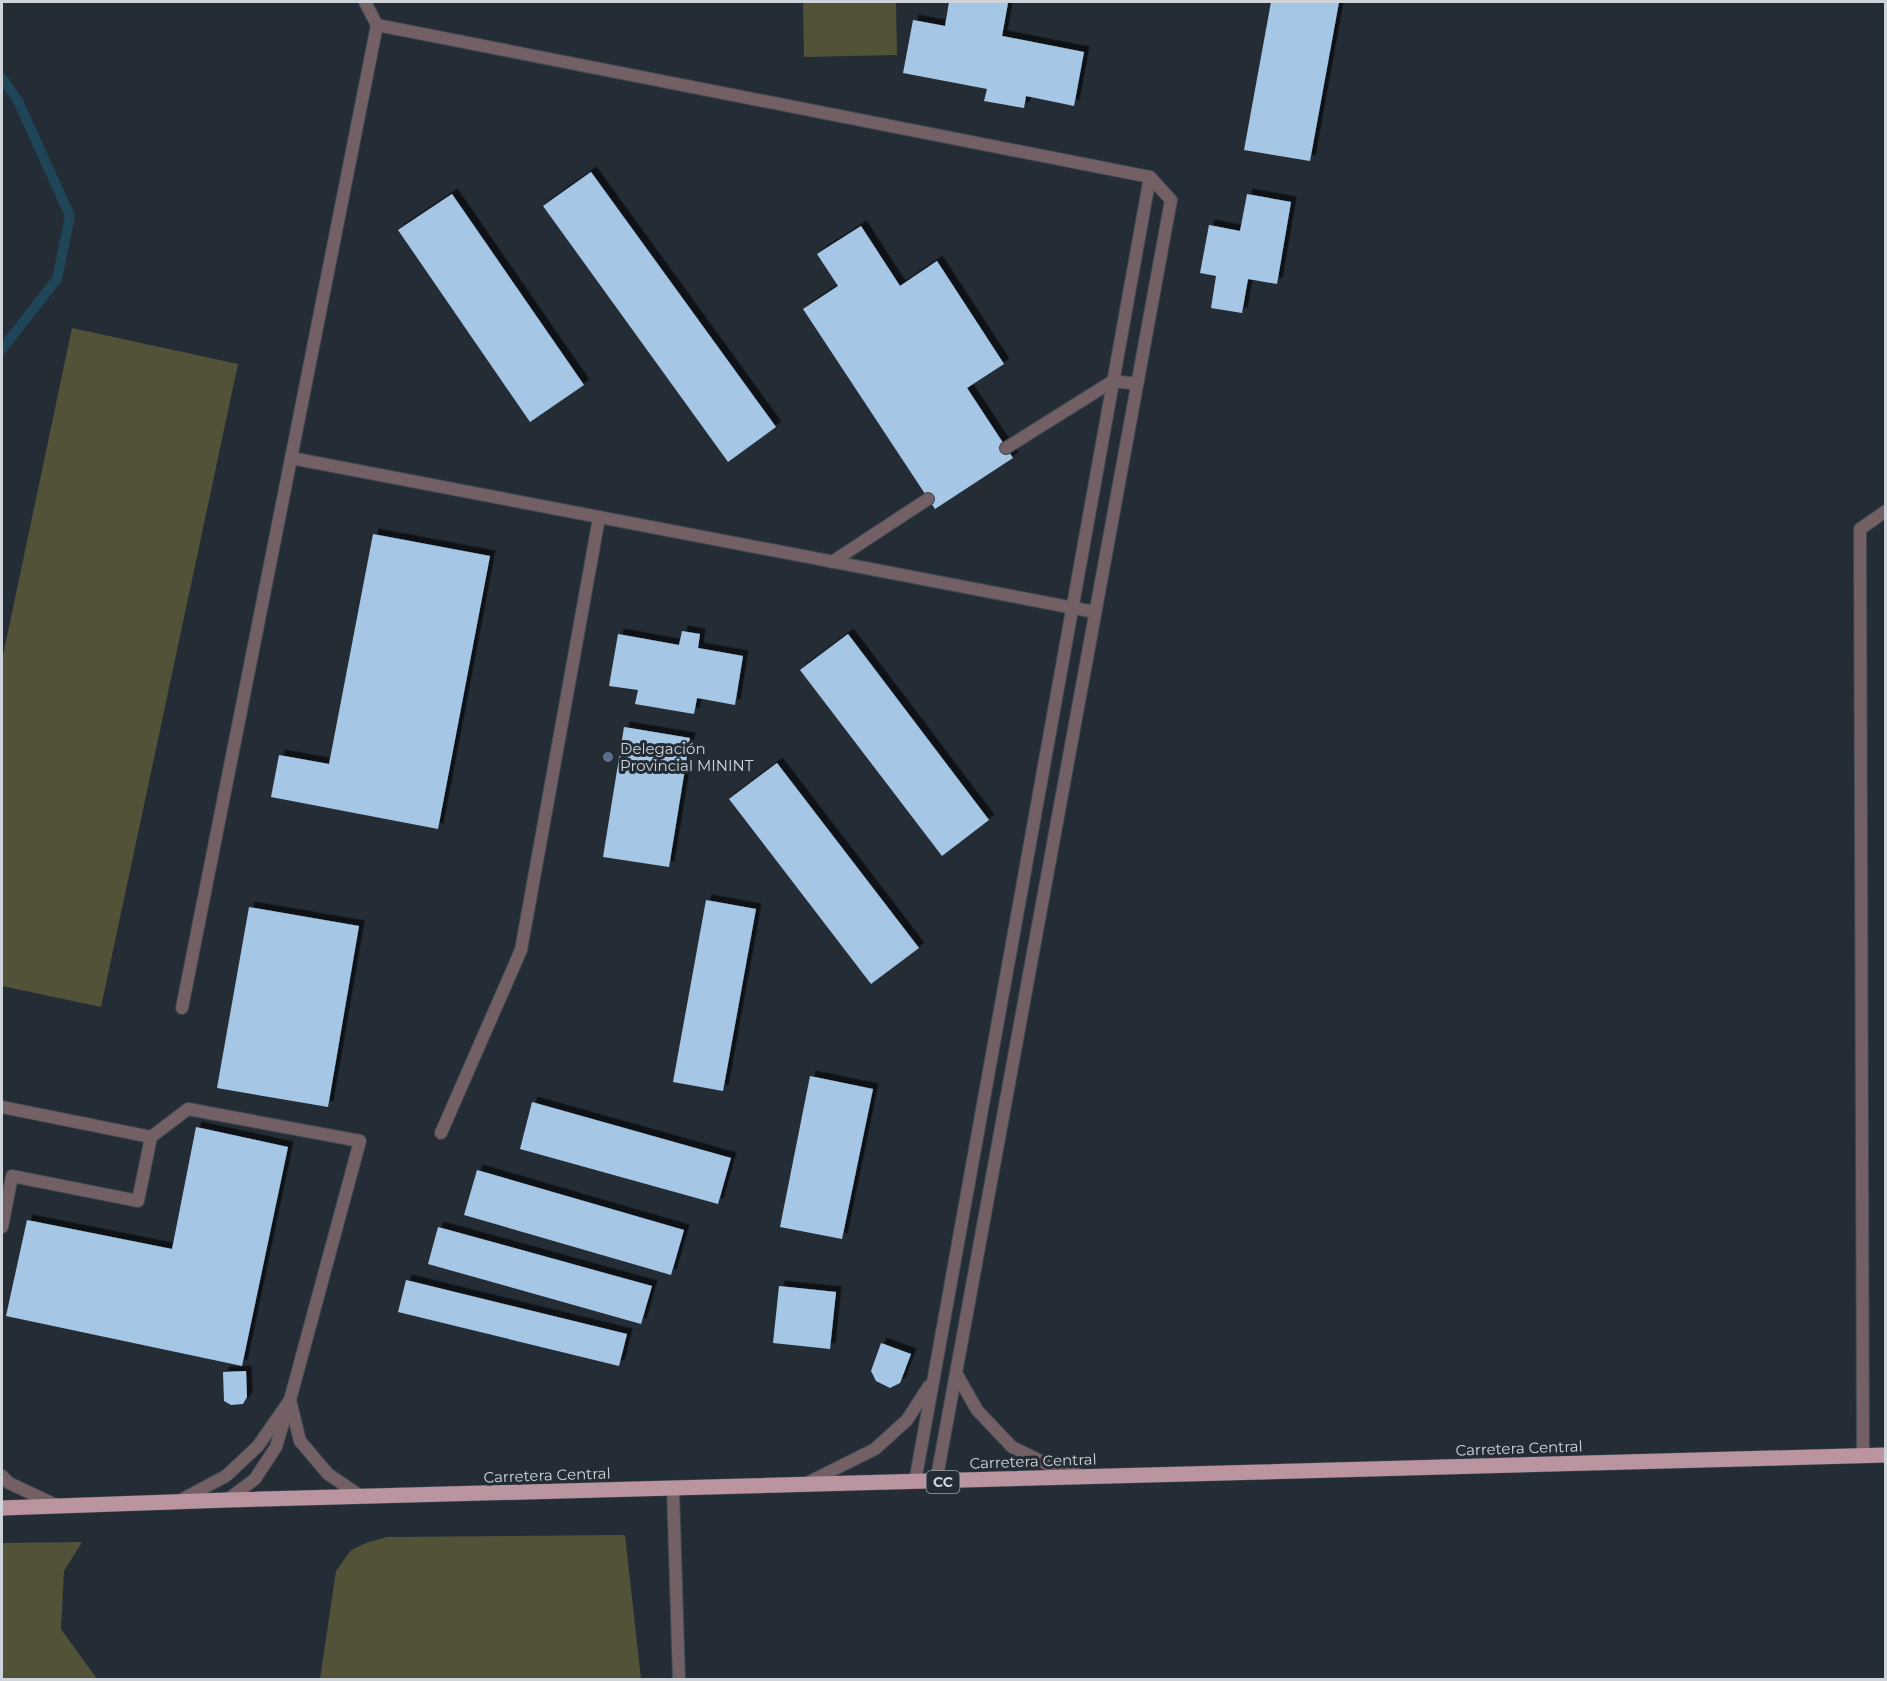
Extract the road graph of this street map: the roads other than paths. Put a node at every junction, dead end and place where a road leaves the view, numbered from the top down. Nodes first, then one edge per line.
1 (365, 2) edge
2 (377, 25) junction
3 (1150, 177) junction
4 (1113, 381) junction
5 (1137, 384) junction
6 (1006, 448) dead end
7 (291, 458) junction
8 (928, 499) dead end
9 (1886, 511) edge
10 (599, 518) junction
11 (832, 562) junction
12 (1072, 608) junction
13 (1095, 612) junction
14 (182, 1008) dead end
15 (2, 1107) edge
16 (441, 1133) dead end
17 (151, 1137) junction
18 (2, 1227) edge
19 (956, 1372) junction
20 (933, 1379) junction
21 (290, 1400) junction
22 (1886, 1455) edge
23 (1863, 1456) junction
24 (2, 1476) edge
25 (1090, 1478) junction
26 (915, 1482) junction
27 (936, 1482) junction
28 (801, 1486) junction
29 (673, 1489) junction
30 (363, 1498) junction
31 (227, 1500) junction
32 (175, 1503) junction
33 (59, 1506) junction
34 (2, 1508) edge
35 (679, 1680) edge

1 - 2 street
2 - 3 street
2 - 7 street
3 - 4 street
3 - 5 street
4 - 5 street
4 - 6 street
4 - 12 street
5 - 13 street
7 - 10 street
7 - 14 street
8 - 11 street
9 - 23 street
10 - 11 street
10 - 16 street
11 - 12 street
12 - 13 street
12 - 20 street
13 - 19 street
15 - 17 street
17 - 18 street
17 - 21 street
19 - 25 street
19 - 27 street
20 - 26 street
20 - 28 street
21 - 30 street
21 - 31 street
21 - 32 street
22 - 23 main road, Carretera Central / CC
23 - 25 main road, Carretera Central / CC
24 - 33 street
25 - 27 main road, Carretera Central / CC
26 - 27 main road, Carretera Central / CC
26 - 28 main road, Carretera Central / CC
28 - 29 main road, Carretera Central / CC
29 - 30 main road, Carretera Central / CC
29 - 35 street
30 - 31 main road, Carretera Central / CC
31 - 32 main road, Carretera Central / CC
32 - 33 main road, Carretera Central / CC
33 - 34 main road, Carretera Central / CC

